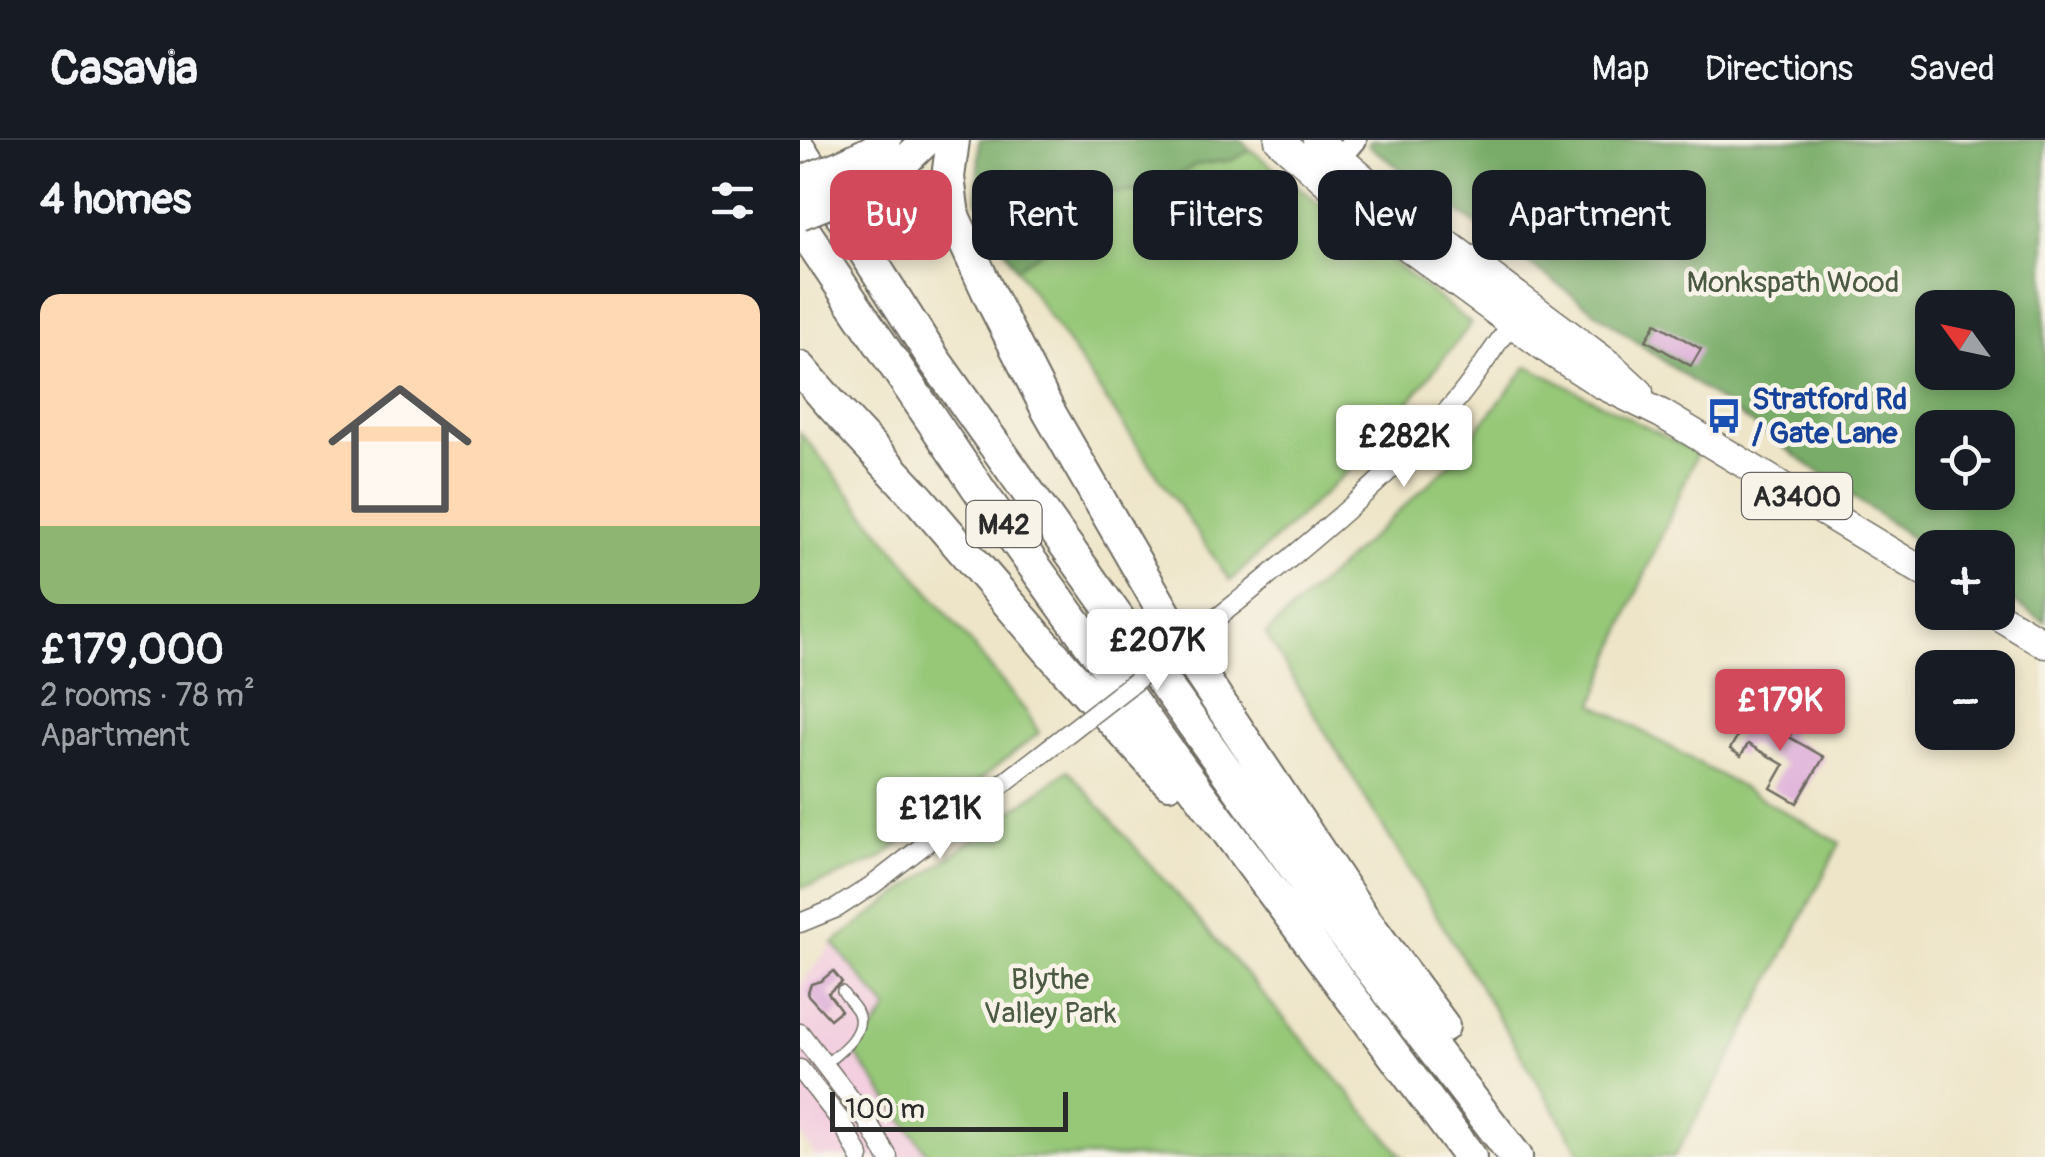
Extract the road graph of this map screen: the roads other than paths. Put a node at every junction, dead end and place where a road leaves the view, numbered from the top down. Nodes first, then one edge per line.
1 (886, 140) edge
2 (927, 140) edge
3 (953, 140) edge
4 (1279, 140) edge
5 (1317, 140) edge
6 (800, 150) edge
7 (1339, 159) edge
8 (856, 170) edge
9 (888, 170) edge
10 (830, 180) edge
11 (800, 182) edge
12 (830, 192) edge
13 (800, 214) edge
14 (800, 225) edge
15 (1521, 313) junction
16 (800, 368) edge
17 (800, 379) edge
18 (831, 404) junction
19 (1915, 567) edge
20 (2015, 626) edge
21 (2045, 644) edge
22 (1217, 816) junction
23 (800, 923) edge
24 (842, 991) dead end
25 (800, 1033) edge
26 (825, 1064) junction
27 (800, 1069) edge
28 (860, 1157) edge
29 (888, 1157) edge
30 (1470, 1157) edge
31 (1516, 1157) edge
32 (1534, 1157) edge

1 - 8 highway
2 - 9 highway
3 - 32 highway
4 - 7 main road, A3400
5 - 7 main road, A3400
6 - 31 highway, M42
7 - 15 main road, A3400
10 - 11 highway, bridge
12 - 13 highway, bridge
14 - 22 highway, M42
15 - 19 main road, A3400
15 - 23 street, bridge
16 - 18 highway
17 - 18 highway
18 - 22 highway
20 - 21 main road
22 - 30 highway, M42
24 - 26 lane
25 - 26 street
26 - 29 street
27 - 28 street

